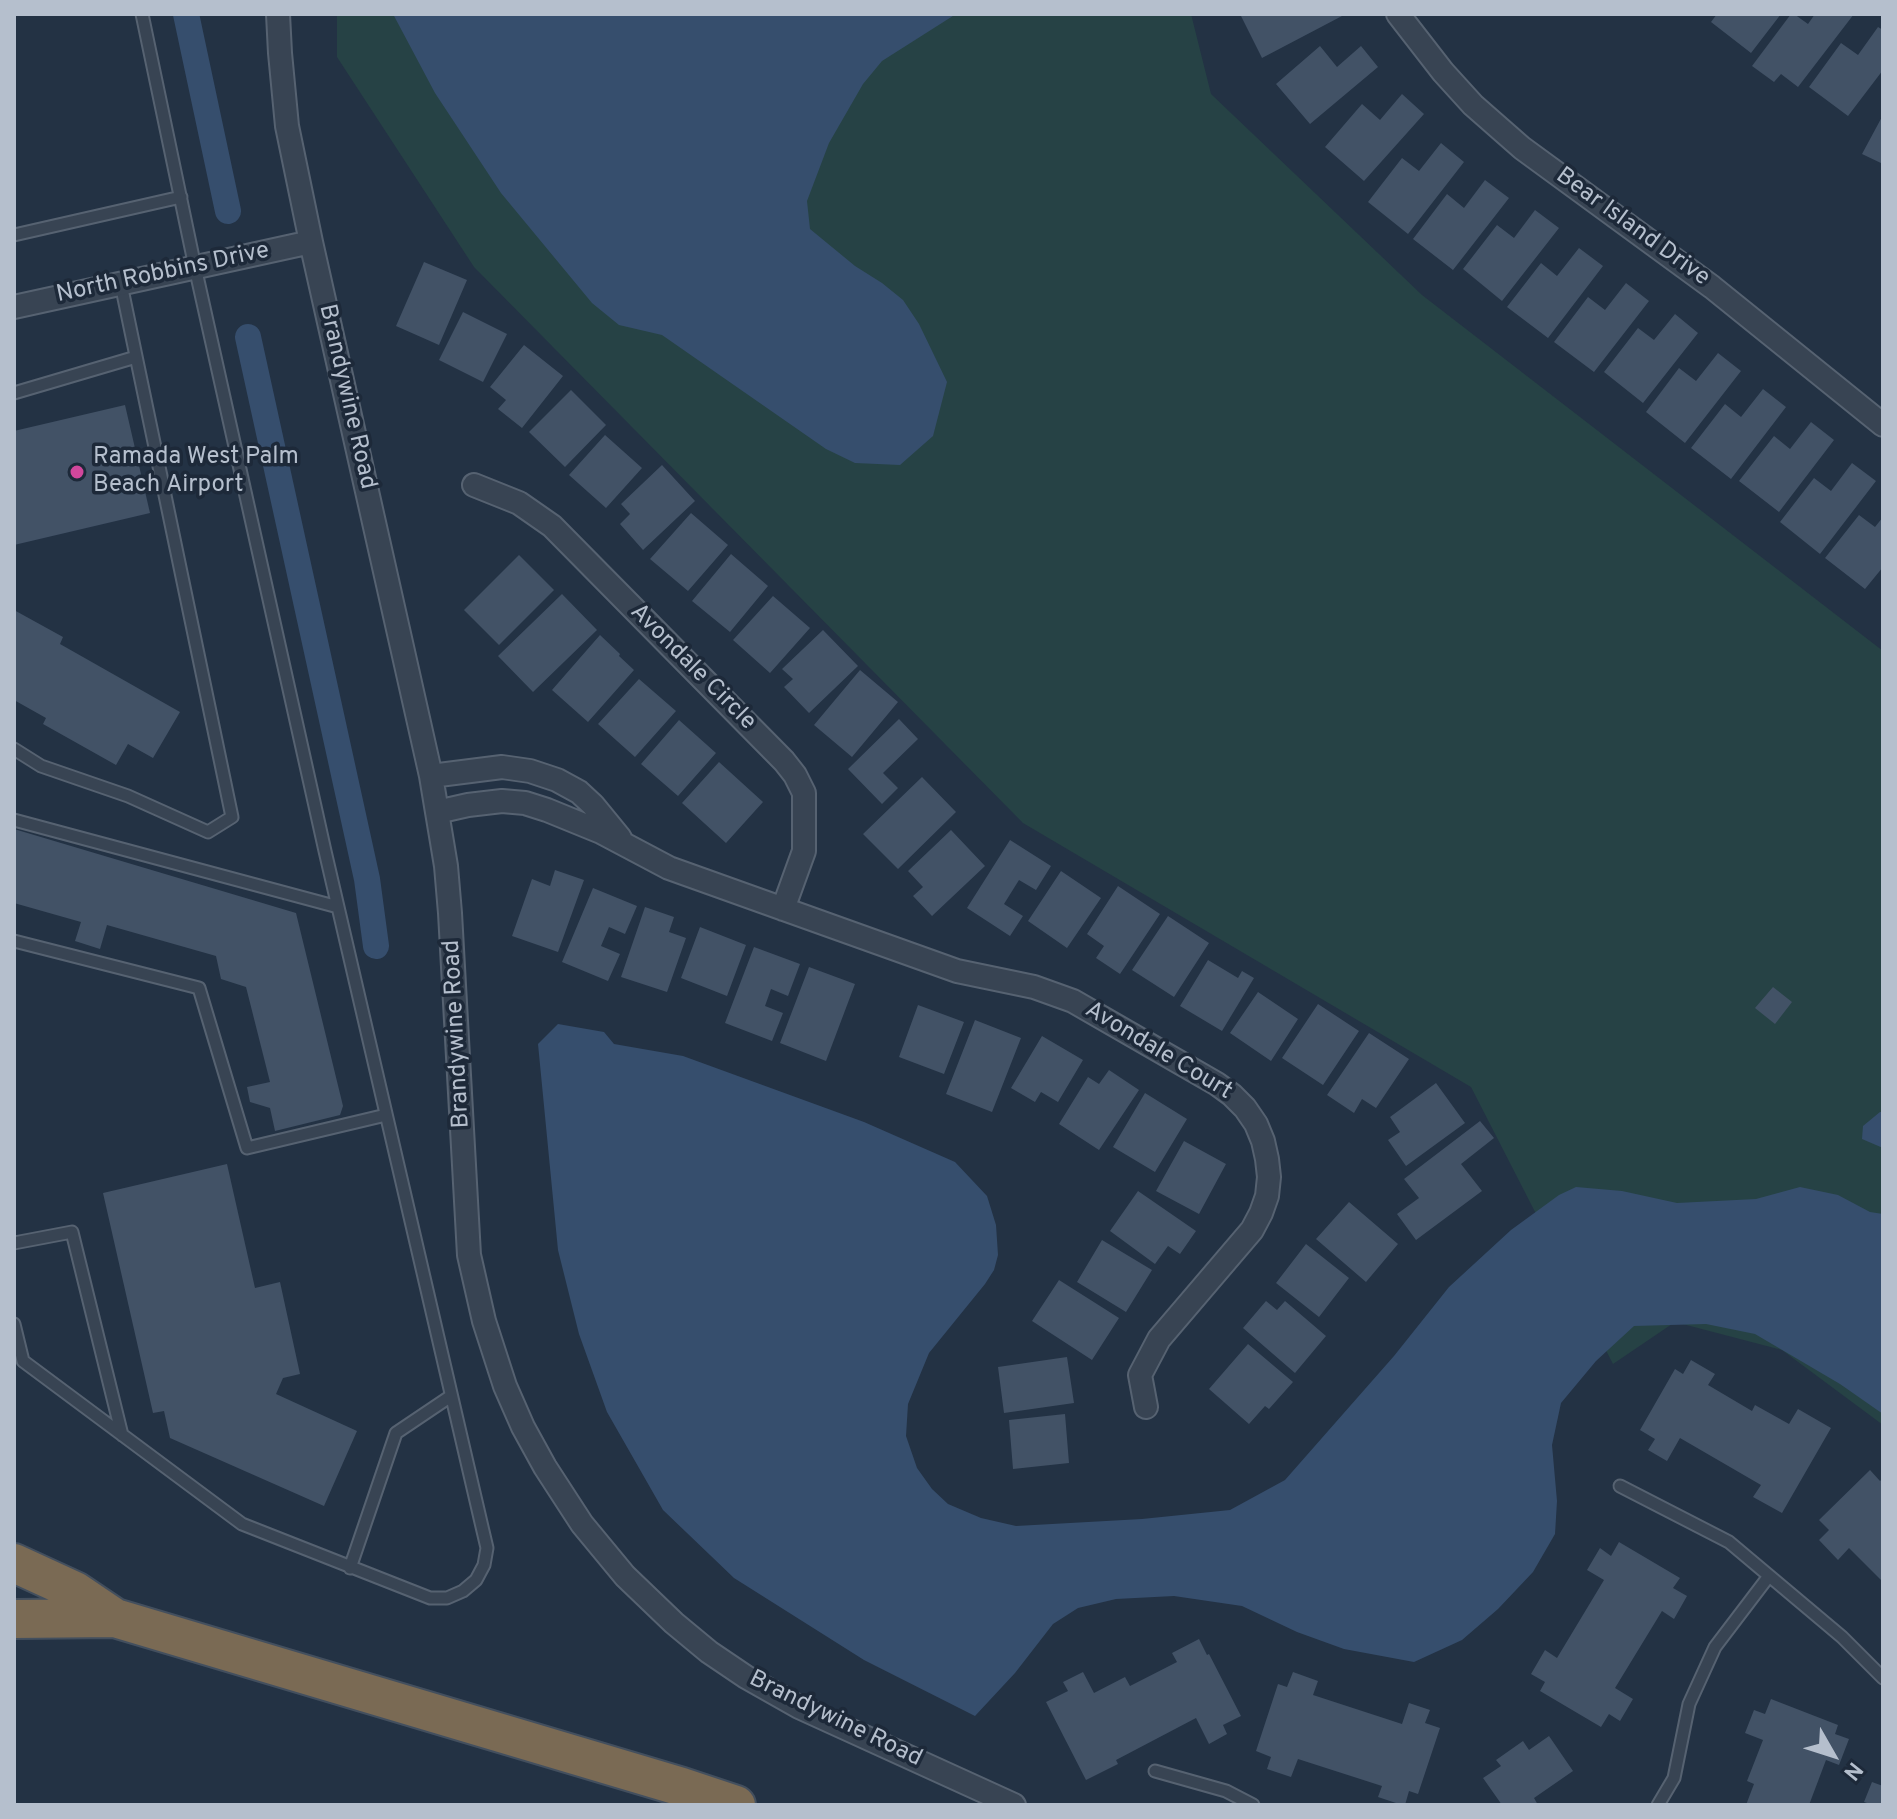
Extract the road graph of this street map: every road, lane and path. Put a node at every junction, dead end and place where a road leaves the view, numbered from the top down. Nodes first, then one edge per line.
1 (142, 14) edge
2 (278, 14) edge
3 (1398, 14) edge
4 (181, 197) junction
5 (14, 235) edge
6 (311, 242) junction
7 (195, 267) junction
8 (121, 284) junction
9 (14, 307) edge
10 (136, 357) junction
11 (14, 393) edge
12 (1883, 425) edge
13 (474, 485) dead end
14 (14, 749) edge
15 (431, 776) junction
16 (437, 812) junction
17 (14, 820) edge
18 (629, 848) junction
19 (338, 907) junction
20 (783, 909) junction
21 (14, 941) edge
22 (386, 1115) junction
23 (14, 1243) edge
24 (14, 1324) edge
25 (451, 1396) junction
26 (1146, 1407) dead end
27 (122, 1435) junction
28 (1620, 1486) dead end
29 (14, 1563) edge
30 (350, 1568) junction
31 (1769, 1576) junction
32 (115, 1618) junction
33 (14, 1619) edge
34 (1883, 1678) edge
35 (1155, 1771) dead end
36 (736, 1805) edge
37 (1014, 1805) edge
38 (1253, 1805) edge
39 (1658, 1805) edge

1 - 4 lane
2 - 6 street, Brandywine Road
3 - 12 street, Bear Island Drive
4 - 5 lane
4 - 7 lane
6 - 7 street, North Robbins Drive
6 - 15 street, Brandywine Road
7 - 8 street, North Robbins Drive
7 - 19 lane
8 - 9 street, North Robbins Drive
8 - 10 lane
10 - 11 lane
10 - 14 lane
13 - 20 street, Avondale Circle
15 - 16 street, Brandywine Road
15 - 18 street
16 - 18 street, Avondale Court
16 - 37 street, Brandywine Road
17 - 19 lane
18 - 20 street, Avondale Court
19 - 22 lane
20 - 26 street, Avondale Court
21 - 22 lane
22 - 25 lane
23 - 27 lane
24 - 27 lane
25 - 30 lane
25 - 30 lane
27 - 30 lane
28 - 31 lane
29 - 32 highway
31 - 34 lane
31 - 39 lane
32 - 33 highway
32 - 36 highway
35 - 38 lane

